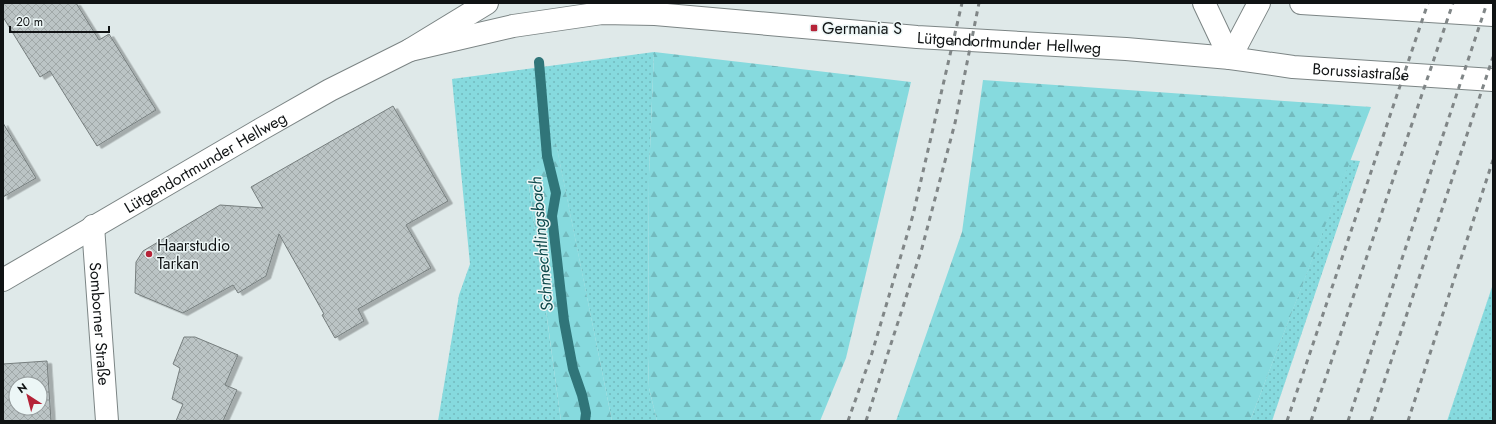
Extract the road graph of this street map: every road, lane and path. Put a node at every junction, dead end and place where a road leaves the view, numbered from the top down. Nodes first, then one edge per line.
1 (487, 3) edge
2 (1204, 3) edge
3 (1259, 3) edge
4 (1301, 3) edge
5 (602, 6) edge
6 (1493, 15) edge
7 (410, 50) junction
8 (1230, 58) junction
9 (1493, 80) edge
10 (93, 226) junction
11 (3, 280) edge
12 (107, 421) edge

1 - 7 main road, Lütgendortmunder Hellweg
2 - 8 main road
3 - 8 main road
4 - 6 main road
5 - 7 main road, Lütgendortmunder Hellweg
5 - 8 main road, Lütgendortmunder Hellweg
7 - 10 main road, Lütgendortmunder Hellweg
8 - 9 main road, Borussiastraße
10 - 11 main road, Lütgendortmunder Hellweg
10 - 12 main road, Somborner Straße

